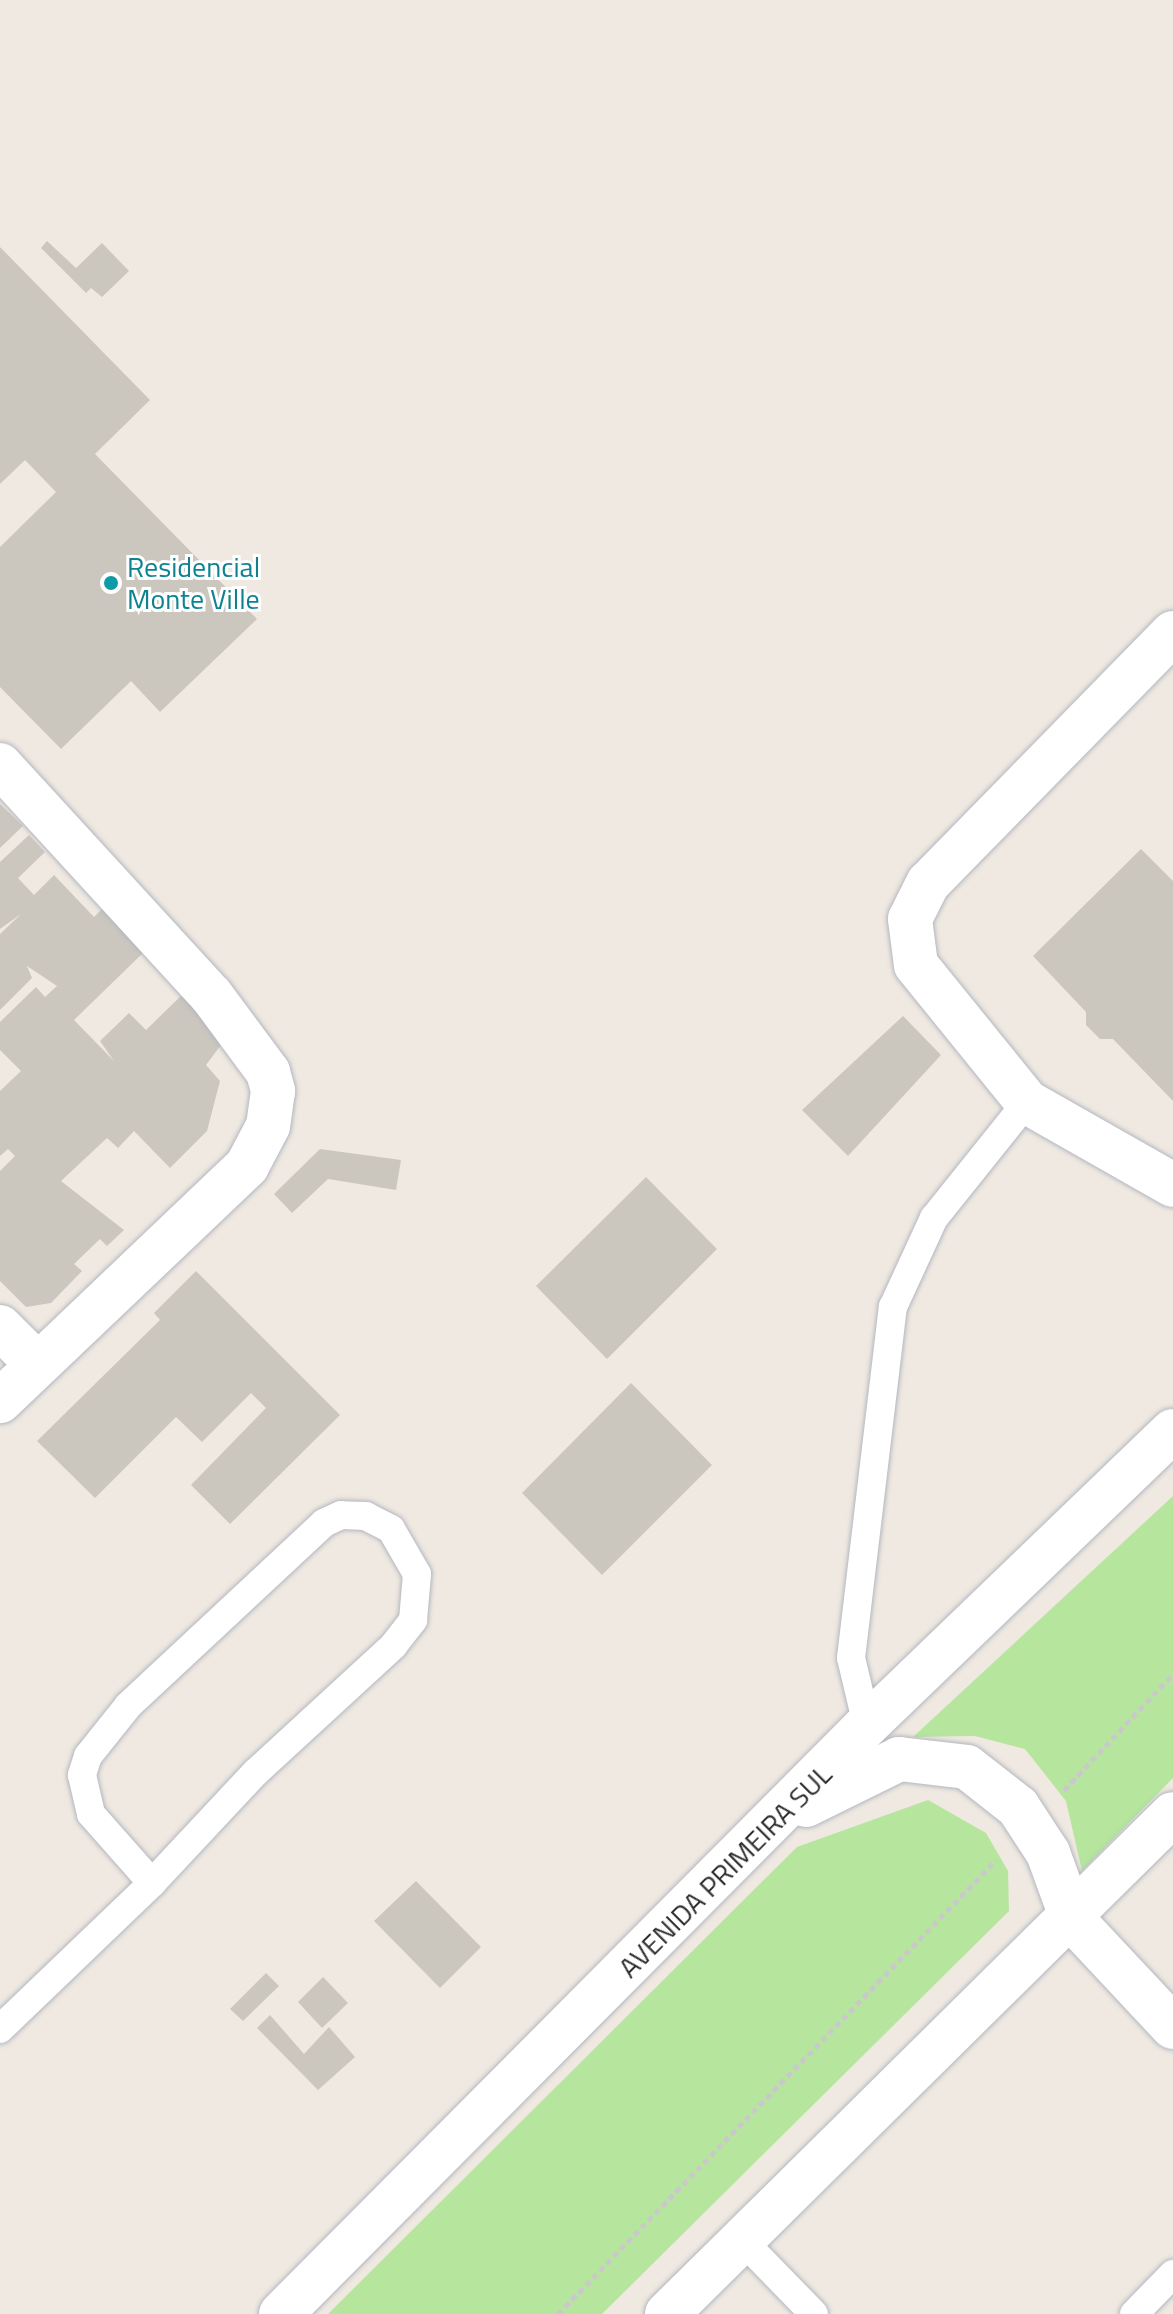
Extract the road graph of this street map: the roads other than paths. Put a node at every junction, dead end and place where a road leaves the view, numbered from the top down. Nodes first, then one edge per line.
1 (1173, 633) edge
2 (0, 765) edge
3 (1027, 1102) junction
4 (1173, 1185) edge
5 (0, 1327) edge
6 (37, 1364) junction
7 (0, 1401) edge
8 (1173, 1431) edge
9 (867, 1725) junction
10 (1173, 1814) edge
11 (782, 1816) junction
12 (152, 1883) junction
13 (1072, 1919) junction
14 (1173, 2027) edge
15 (0, 2029) edge
16 (742, 2240) junction
17 (1173, 2274) edge
18 (281, 2314) edge
19 (667, 2314) edge
20 (814, 2314) edge
21 (1134, 2314) edge

1 - 3 main road
2 - 6 main road
3 - 4 main road
3 - 9 lane
5 - 6 main road
6 - 7 main road
8 - 9 main road, AVENIDA PRIMEIRA SUL
9 - 11 main road, AVENIDA PRIMEIRA SUL
10 - 13 main road
11 - 13 main road
11 - 18 main road, AVENIDA PRIMEIRA SUL
12 - 12 lane
12 - 15 lane
13 - 14 main road
13 - 16 main road
16 - 19 main road
16 - 20 lane
17 - 21 lane

